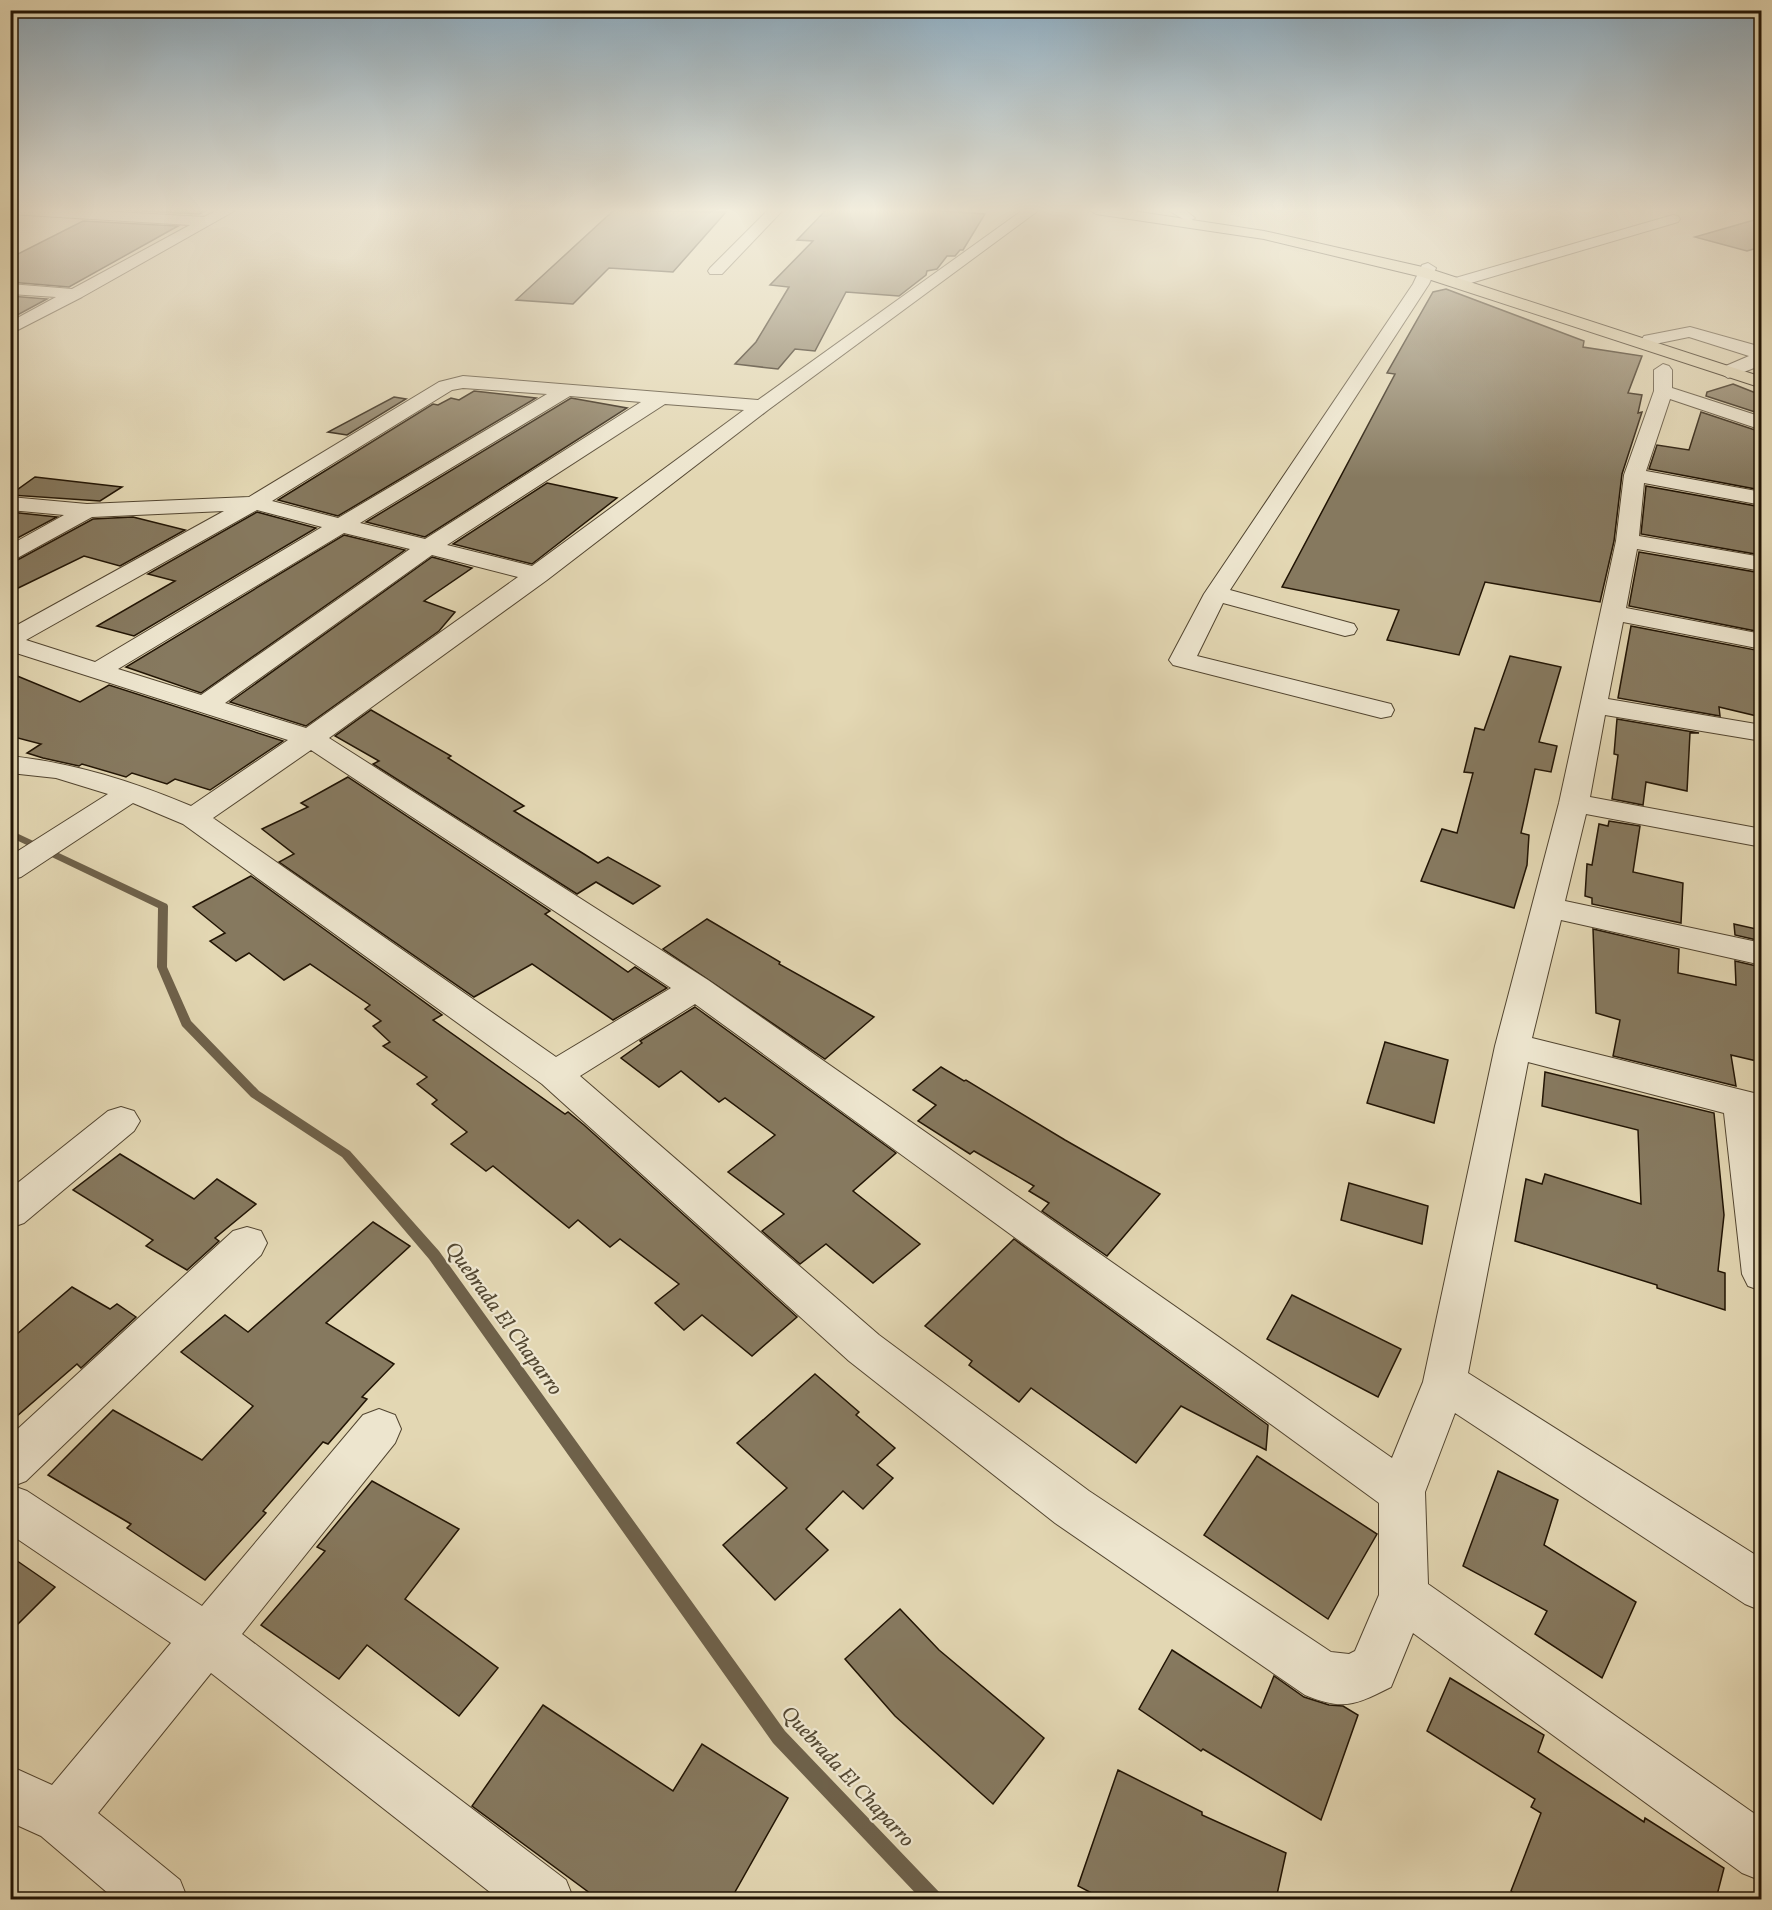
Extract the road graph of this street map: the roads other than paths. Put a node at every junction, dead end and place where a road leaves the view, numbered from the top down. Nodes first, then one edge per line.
1 (66, 299) edge
2 (910, 299) edge
3 (1409, 299) edge
4 (1504, 299) edge
5 (1518, 299) edge
6 (12, 328) edge
7 (1658, 367) junction
8 (1731, 370) junction
9 (1761, 377) edge
10 (1761, 383) edge
11 (569, 389) junction
12 (664, 396) junction
13 (763, 406) junction
14 (1761, 424) edge
15 (1634, 475) junction
16 (1761, 499) edge
17 (10, 503) edge
18 (254, 503) junction
19 (87, 511) junction
20 (341, 525) junction
21 (1627, 541) junction
22 (427, 548) junction
23 (10, 555) edge
24 (1761, 564) edge
25 (539, 575) junction
26 (1216, 594) junction
27 (1611, 612) junction
28 (1345, 629) dead end
29 (10, 641) edge
30 (1761, 642) edge
31 (97, 671) junction
32 (204, 705) junction
33 (1593, 705) junction
34 (1381, 710) dead end
35 (1761, 733) edge
36 (312, 739) junction
37 (10, 764) edge
38 (131, 792) junction
39 (1574, 803) junction
40 (193, 818) junction
41 (1761, 838) edge
42 (10, 870) edge
43 (1547, 907) junction
44 (1761, 954) edge
45 (696, 988) junction
46 (1513, 1046) junction
47 (555, 1075) junction
48 (1751, 1106) edge
49 (121, 1121) dead end
50 (10, 1212) edge
51 (247, 1243) dead end
52 (1761, 1274) edge
53 (1445, 1382) junction
54 (379, 1429) dead end
55 (10, 1466) edge
56 (1402, 1491) junction
57 (10, 1507) edge
58 (1761, 1587) edge
59 (1404, 1596) junction
60 (207, 1638) junction
61 (10, 1792) edge
62 (60, 1817) junction
63 (1761, 1852) edge
64 (159, 1899) edge
65 (546, 1899) edge

1 - 6 street
2 - 13 street
3 - 26 street
4 - 7 main road
5 - 8 main road
7 - 8 main road
7 - 8 street
7 - 14 street
7 - 15 street
8 - 9 main road
8 - 10 main road
11 - 12 street
11 - 18 street
11 - 20 street
12 - 13 street
12 - 22 street
13 - 25 street
15 - 16 street
15 - 21 street
17 - 19 street
18 - 19 street
18 - 20 street
18 - 29 street
19 - 23 street
20 - 22 street
20 - 31 street
21 - 24 street
21 - 27 street
22 - 25 street
22 - 32 street
25 - 36 street
26 - 28 street
26 - 34 street
27 - 30 street
27 - 33 street
29 - 31 street
31 - 32 street
32 - 36 street
33 - 35 street
33 - 39 street
36 - 40 street
36 - 45 street
37 - 38 street
38 - 40 street
38 - 42 street
39 - 41 street
39 - 43 street
40 - 47 street
43 - 44 street
43 - 46 street
45 - 47 street
45 - 56 street
46 - 48 street
46 - 53 street
47 - 59 street
48 - 52 street
49 - 50 street
51 - 55 street
53 - 56 street
53 - 58 street
54 - 60 street
56 - 59 street
57 - 60 street
59 - 63 street
60 - 62 street
60 - 65 street
61 - 62 street
62 - 64 street

